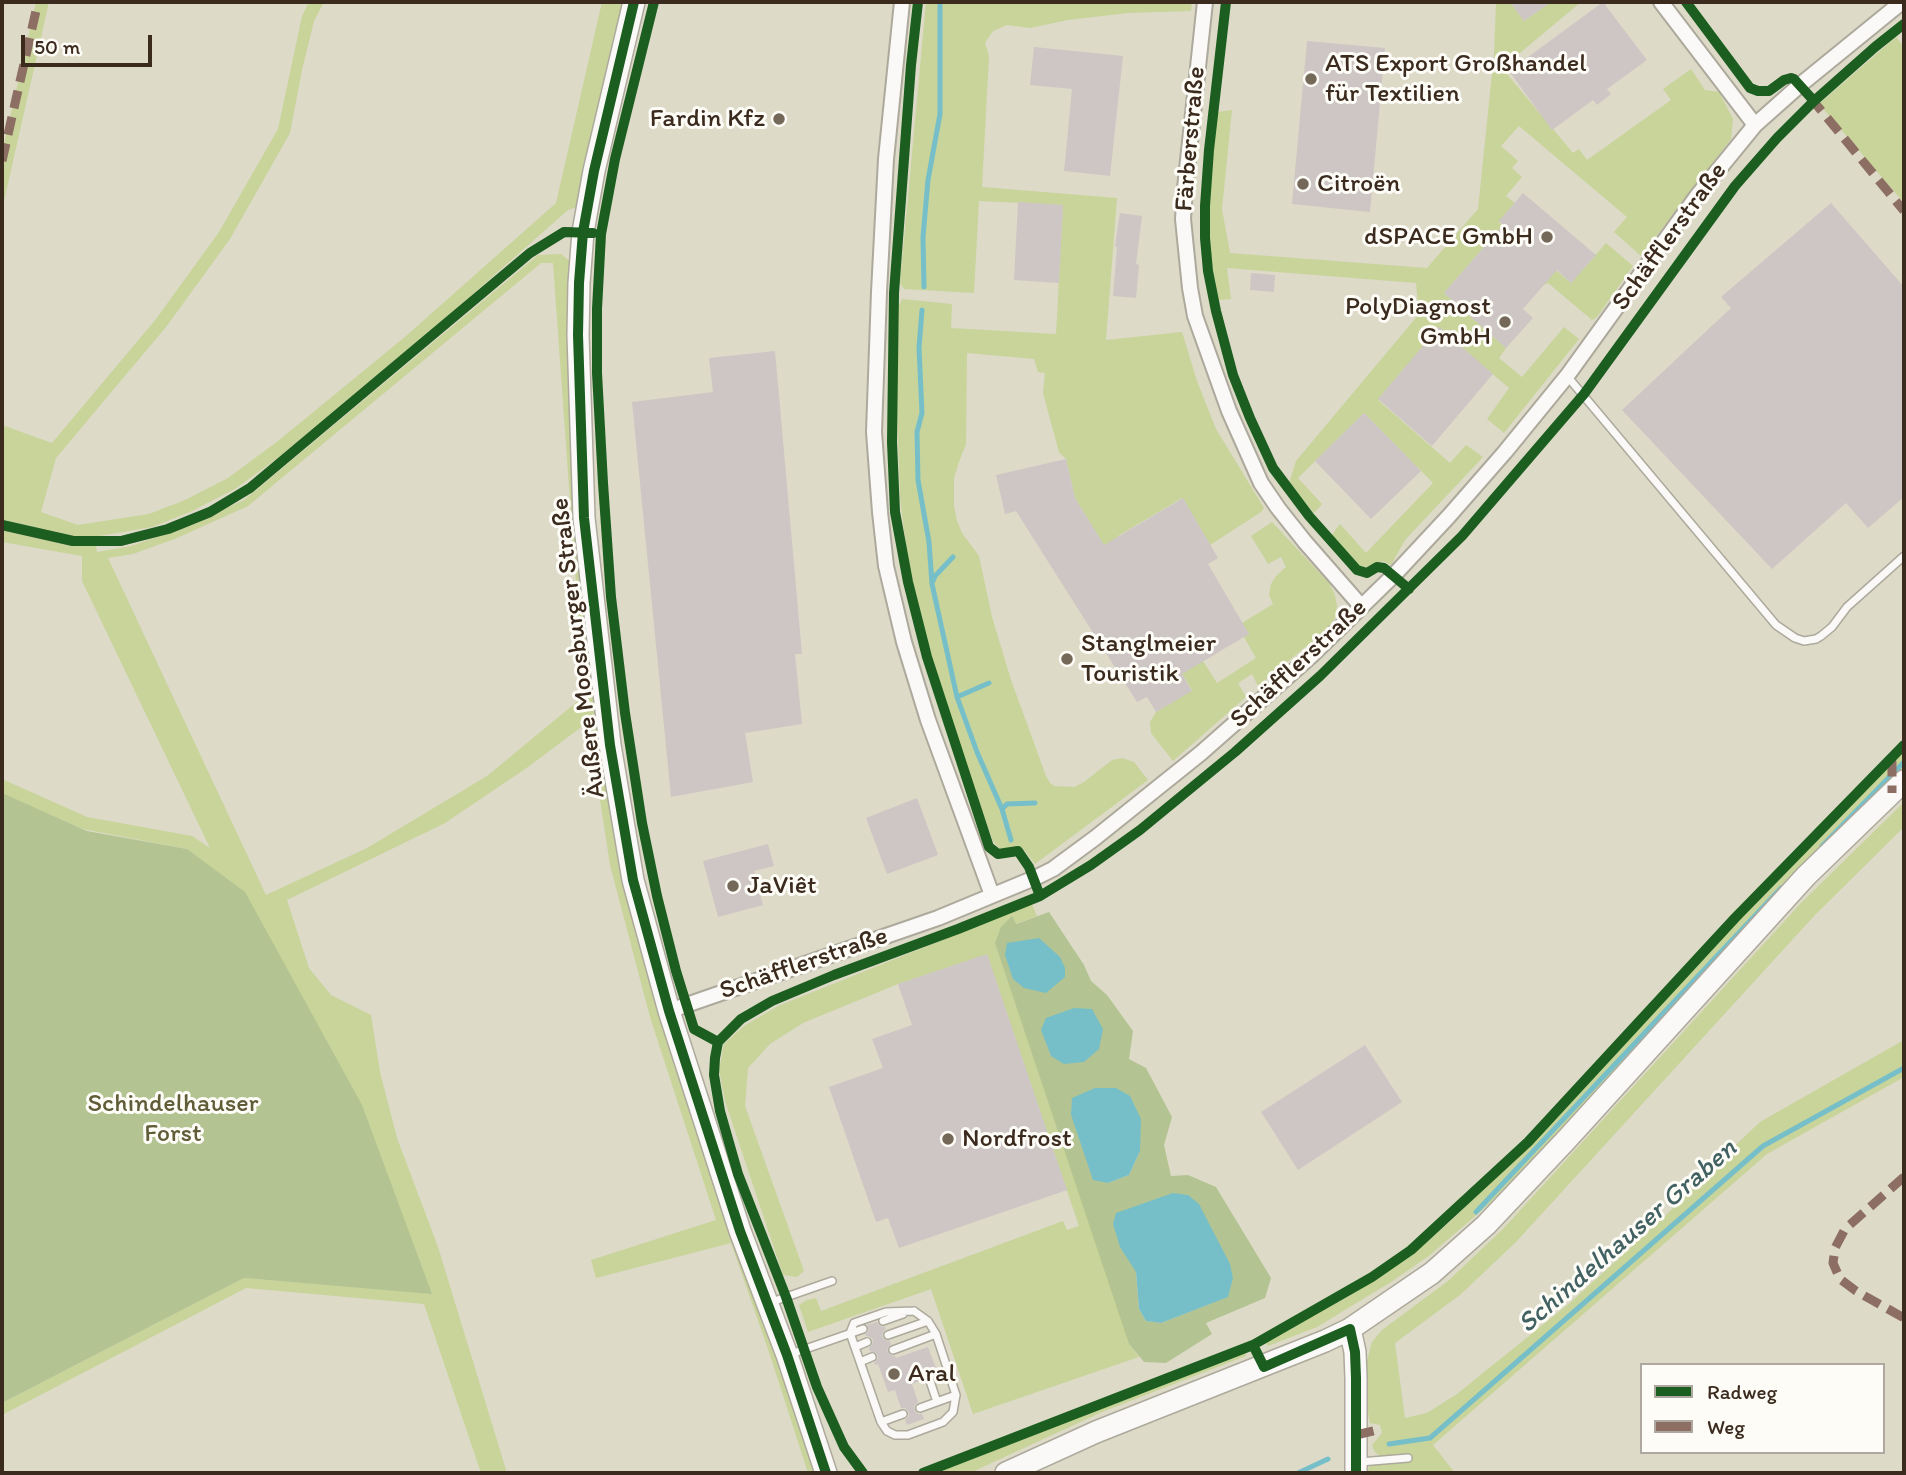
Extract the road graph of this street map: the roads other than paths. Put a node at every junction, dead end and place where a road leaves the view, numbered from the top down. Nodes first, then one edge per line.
1 (635, 2) edge
2 (902, 2) edge
3 (1205, 2) edge
4 (1661, 2) edge
5 (1902, 2) edge
6 (1755, 125) junction
7 (583, 232) junction
8 (1567, 376) junction
9 (2, 525) edge
10 (1904, 556) edge
11 (1361, 606) junction
12 (1898, 791) edge
13 (992, 895) junction
14 (669, 1011) junction
15 (832, 1280) dead end
16 (768, 1304) junction
17 (914, 1311) junction
18 (884, 1321) dead end
19 (928, 1321) junction
20 (863, 1329) dead end
21 (1350, 1329) junction
22 (850, 1333) junction
23 (936, 1334) junction
24 (888, 1335) dead end
25 (867, 1342) dead end
26 (855, 1347) junction
27 (893, 1350) dead end
28 (787, 1355) junction
29 (872, 1357) dead end
30 (860, 1362) junction
31 (929, 1378) dead end
32 (956, 1395) junction
33 (937, 1402) junction
34 (920, 1408) dead end
35 (903, 1414) dead end
36 (881, 1422) junction
37 (1408, 1458) dead end
38 (1356, 1468) edge
39 (826, 1473) edge
40 (1006, 1473) edge

1 - 7 street, Äußere Moosburger Straße
2 - 13 street
3 - 11 street, Färberstraße
4 - 6 street
5 - 6 street, Schäfflerstraße
6 - 8 street, Schäfflerstraße
7 - 9 lane
7 - 14 street, Äußere Moosburger Straße
8 - 10 lane
8 - 11 street, Schäfflerstraße
11 - 13 street, Schäfflerstraße
12 - 21 street
13 - 14 street, Schäfflerstraße
14 - 16 street, Äußere Moosburger Straße
15 - 16 lane
16 - 28 street, Äußere Moosburger Straße
17 - 18 lane
17 - 19 lane
17 - 22 lane
19 - 23 lane
19 - 24 lane
20 - 22 lane
21 - 38 street
21 - 40 street
22 - 26 lane
22 - 28 lane
23 - 27 lane
23 - 32 lane
25 - 26 lane
26 - 30 lane
28 - 39 street, Äußere Moosburger Straße
29 - 30 lane
30 - 36 lane
31 - 33 lane
32 - 33 lane
32 - 36 lane
33 - 34 lane
35 - 36 lane
37 - 38 lane

